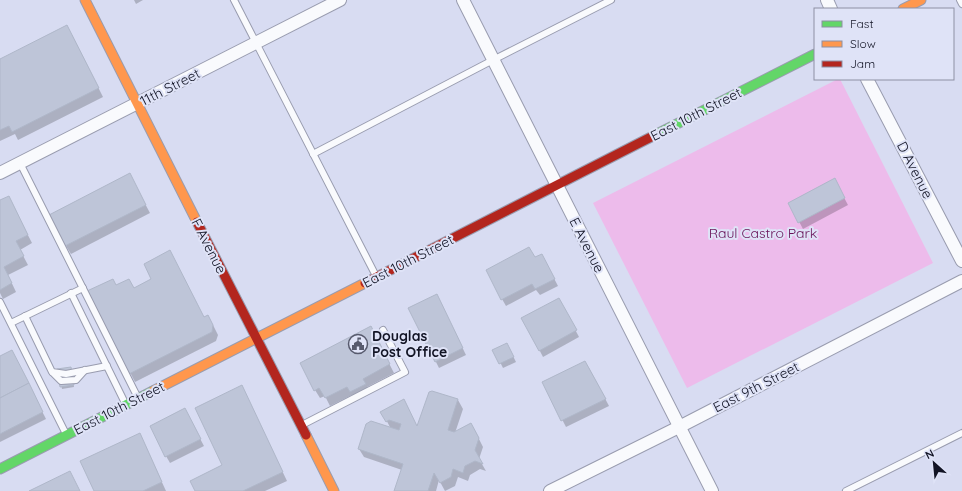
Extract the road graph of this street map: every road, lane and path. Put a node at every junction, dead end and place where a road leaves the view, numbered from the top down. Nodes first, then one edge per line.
1 (85, 0) edge
2 (234, 0) edge
3 (340, 0) edge
4 (463, 0) edge
5 (611, 0) edge
6 (921, 0) edge
7 (960, 0) edge
8 (962, 4) edge
9 (905, 8) edge
10 (256, 43) junction
11 (814, 55) edge
12 (493, 60) junction
13 (868, 80) edge
14 (137, 103) junction
15 (313, 154) junction
16 (20, 163) junction
17 (0, 173) edge
18 (557, 185) junction
19 (962, 261) edge
20 (376, 277) junction
21 (962, 281) edge
22 (83, 288) junction
23 (71, 293) junction
24 (0, 302) edge
25 (25, 316) junction
26 (11, 323) junction
27 (384, 330) dead end
28 (256, 338) junction
29 (107, 366) junction
30 (138, 398) junction
31 (126, 405) junction
32 (301, 426) junction
33 (679, 427) junction
34 (962, 433) edge
35 (67, 435) junction
36 (0, 469) edge
37 (334, 491) edge
38 (550, 491) edge
39 (712, 491) edge
40 (846, 491) edge

1 - 14 main road, F Avenue
2 - 10 lane
3 - 10 street, 11th Street
4 - 12 street, E Avenue
5 - 12 lane
6 - 9 main road
7 - 8 lane
10 - 14 street, 11th Street
10 - 15 lane
11 - 18 main road, East 10th Street
12 - 15 lane
12 - 18 street, E Avenue
13 - 19 street, D Avenue
14 - 16 street, 11th Street
14 - 28 main road, F Avenue
15 - 20 lane
16 - 17 street, 11th Street
16 - 22 lane
18 - 20 main road, East 10th Street
18 - 33 street, E Avenue
20 - 28 main road, East 10th Street
21 - 33 street, East 9th Street
22 - 23 lane
22 - 30 lane
23 - 25 lane
23 - 29 lane
24 - 26 lane
25 - 26 lane
25 - 29 lane
26 - 35 lane
27 - 32 lane
28 - 30 main road, East 10th Street
28 - 32 main road, F Avenue
29 - 31 lane
30 - 31 main road, East 10th Street
31 - 35 main road, East 10th Street
32 - 37 main road, F Avenue
33 - 38 street, East 9th Street
33 - 39 street, E Avenue
34 - 40 lane
35 - 36 main road, East 10th Street

